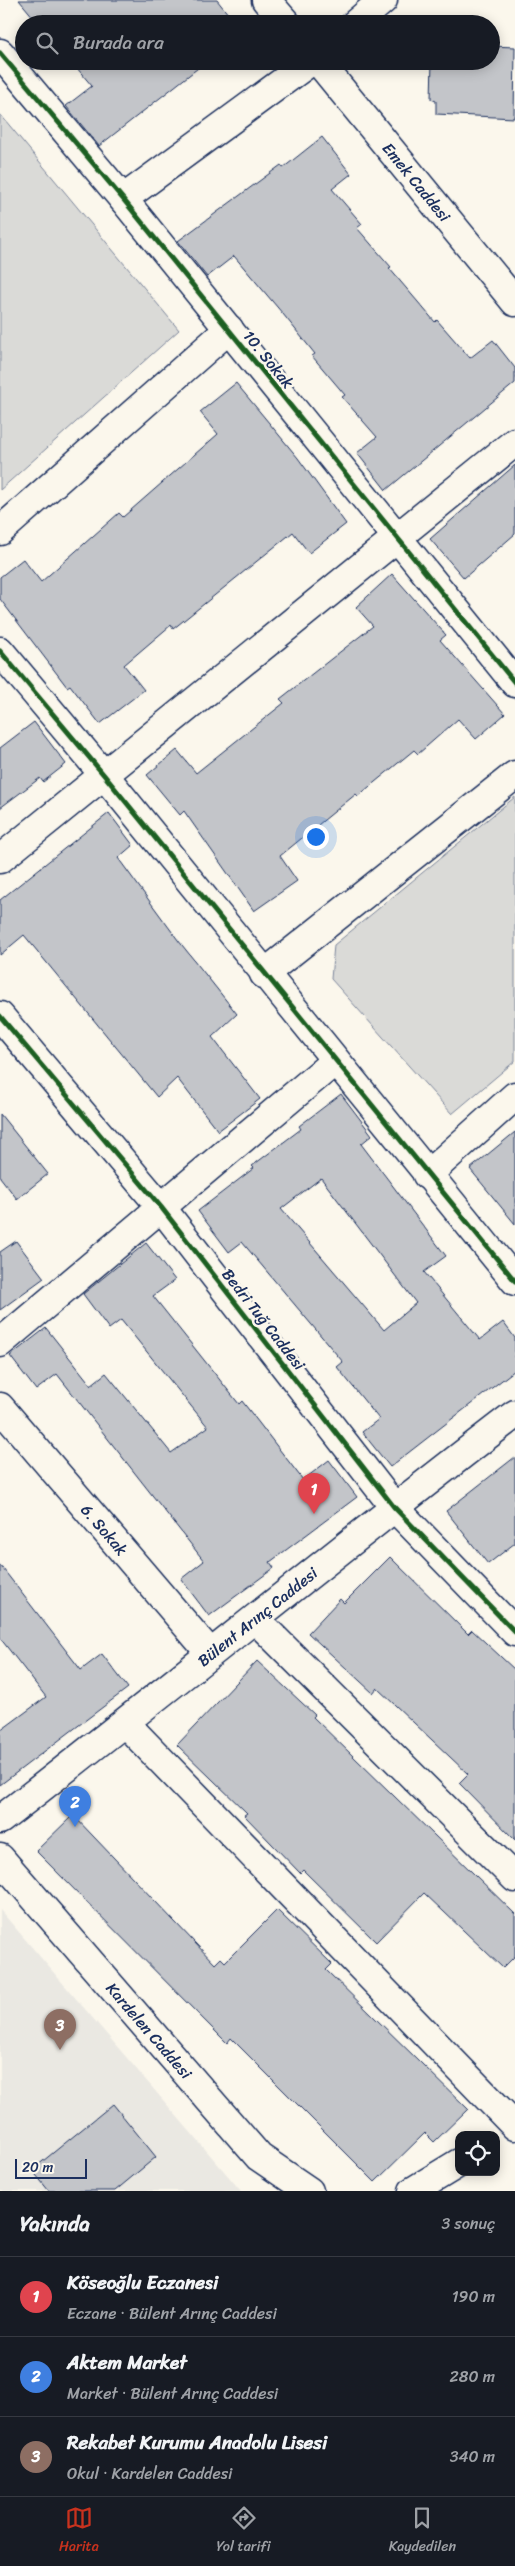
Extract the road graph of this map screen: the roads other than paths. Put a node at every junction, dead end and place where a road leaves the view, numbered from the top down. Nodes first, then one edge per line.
1 (266, 0) edge
2 (383, 0) edge
3 (279, 15) edge
4 (366, 15) edge
5 (5, 69) edge
6 (298, 70) edge
7 (325, 70) edge
8 (123, 199) junction
9 (515, 302) edge
10 (229, 329) junction
11 (515, 442) edge
12 (0, 531) edge
13 (397, 537) junction
14 (0, 650) edge
15 (515, 683) edge
16 (515, 774) edge
17 (104, 775) junction
18 (0, 859) edge
19 (264, 974) junction
20 (0, 1016) edge
21 (335, 1061) junction
22 (515, 1096) edge
23 (428, 1175) junction
24 (162, 1207) junction
25 (515, 1281) edge
26 (0, 1343) edge
27 (0, 1407) edge
28 (515, 1414) edge
29 (394, 1507) junction
30 (255, 1619) junction
31 (515, 1632) edge
32 (210, 1653) junction
33 (126, 1723) junction
34 (0, 1820) edge
35 (0, 1858) edge
36 (515, 1878) edge
37 (515, 2127) edge
38 (500, 2137) edge
39 (455, 2165) edge
40 (309, 2191) edge
41 (413, 2191) edge

1 - 3 street
2 - 4 street
5 - 8 street, 10. Sokak
6 - 8 street
7 - 9 street, Emek Caddesi
8 - 10 street, 10. Sokak
10 - 12 street
10 - 13 street, 10. Sokak
11 - 13 street
13 - 15 street, 10. Sokak
13 - 17 street
14 - 17 street
16 - 19 street
17 - 18 street
17 - 19 street
19 - 21 street
20 - 24 street, Bedri Tuğ Caddesi
21 - 23 street
21 - 24 street
22 - 23 street
23 - 25 street
24 - 26 street
24 - 29 street, Bedri Tuğ Caddesi
27 - 32 street, 6. Sokak
28 - 29 street, Bülent Arınç Caddesi
29 - 30 street, Bülent Arınç Caddesi
29 - 31 street, Bedri Tuğ Caddesi
30 - 32 street, Bülent Arınç Caddesi
30 - 36 street
32 - 33 street, Bülent Arınç Caddesi
33 - 34 street, Bülent Arınç Caddesi
33 - 37 street
35 - 40 street, Kardelen Caddesi
37 - 38 street
39 - 41 street

